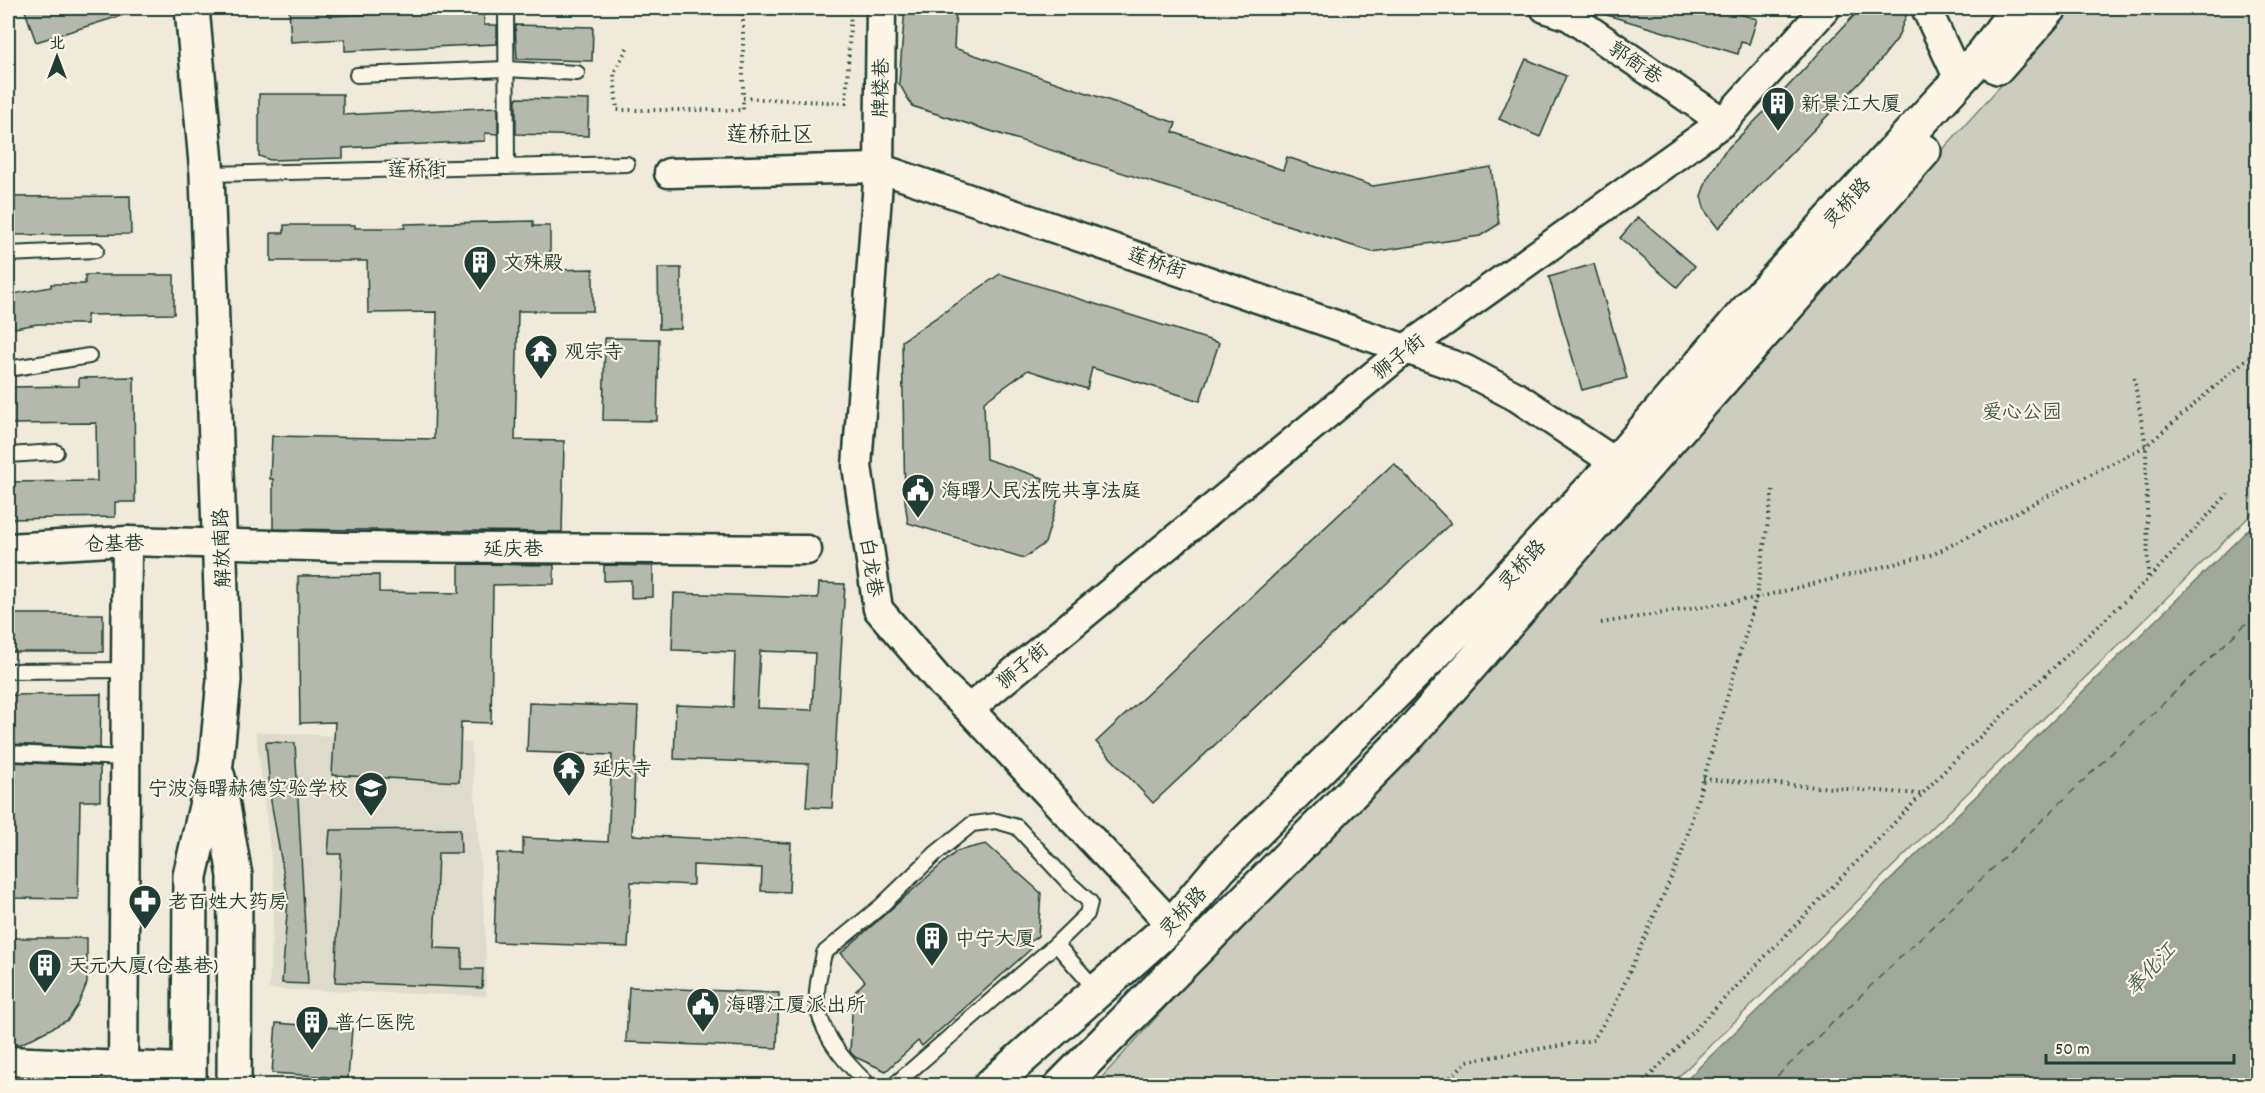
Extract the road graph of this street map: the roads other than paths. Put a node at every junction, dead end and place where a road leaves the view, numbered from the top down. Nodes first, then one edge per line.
1 (192, 8) edge
2 (506, 8) edge
3 (881, 8) edge
4 (1545, 8) edge
5 (1826, 8) edge
6 (1926, 8) edge
7 (2018, 8) edge
8 (2050, 8) edge
9 (506, 69) junction
10 (577, 73) dead end
11 (357, 75) dead end
12 (1959, 79) junction
13 (1723, 122) junction
14 (627, 164) dead end
15 (507, 167) junction
16 (879, 168) junction
17 (669, 173) dead end
18 (207, 174) junction
19 (96, 250) dead end
20 (8, 254) edge
21 (1407, 348) junction
22 (89, 356) dead end
23 (8, 369) edge
24 (56, 452) dead end
25 (8, 455) edge
26 (1616, 463) junction
27 (127, 541) junction
28 (220, 543) junction
29 (8, 548) edge
30 (807, 550) dead end
31 (126, 670) junction
32 (8, 671) edge
33 (969, 709) junction
34 (8, 753) edge
35 (126, 758) junction
36 (216, 763) junction
37 (1172, 925) junction
38 (1056, 944) junction
39 (1096, 991) junction
40 (8, 1061) edge
41 (123, 1066) junction
42 (189, 1077) edge
43 (234, 1086) edge
44 (870, 1086) edge
45 (893, 1086) edge
46 (990, 1086) edge
47 (1060, 1086) edge

1 - 18 main road, 解放南路
2 - 9 lane
3 - 16 street, 牌楼巷
4 - 13 street, 郭衙巷
5 - 13 street, 狮子街
6 - 12 street
7 - 12 main road, 灵桥路
8 - 47 main road, 灵桥路
9 - 10 lane
9 - 11 lane
9 - 15 lane
12 - 26 main road, 灵桥路
13 - 21 street, 狮子街
14 - 15 lane, 莲桥街
15 - 18 lane, 莲桥街
16 - 17 street, 莲桥街
16 - 21 street, 莲桥街
16 - 33 street, 白龙巷
18 - 28 main road, 解放南路
19 - 20 lane
21 - 26 street, 莲桥街
21 - 33 street, 狮子街
22 - 23 lane
24 - 25 lane
26 - 37 main road, 灵桥路
27 - 28 street, 仓基巷
27 - 29 street, 仓基巷
27 - 31 street
28 - 30 street, 延庆巷
28 - 36 main road, 解放南路
31 - 32 lane
31 - 35 street
33 - 37 street, 白龙巷
34 - 35 lane
35 - 41 street
36 - 42 main road, 解放南路
36 - 43 main road
37 - 39 main road, 灵桥路
38 - 39 lane
38 - 44 lane
38 - 45 lane
39 - 46 main road, 灵桥路
40 - 41 street
41 - 42 street

